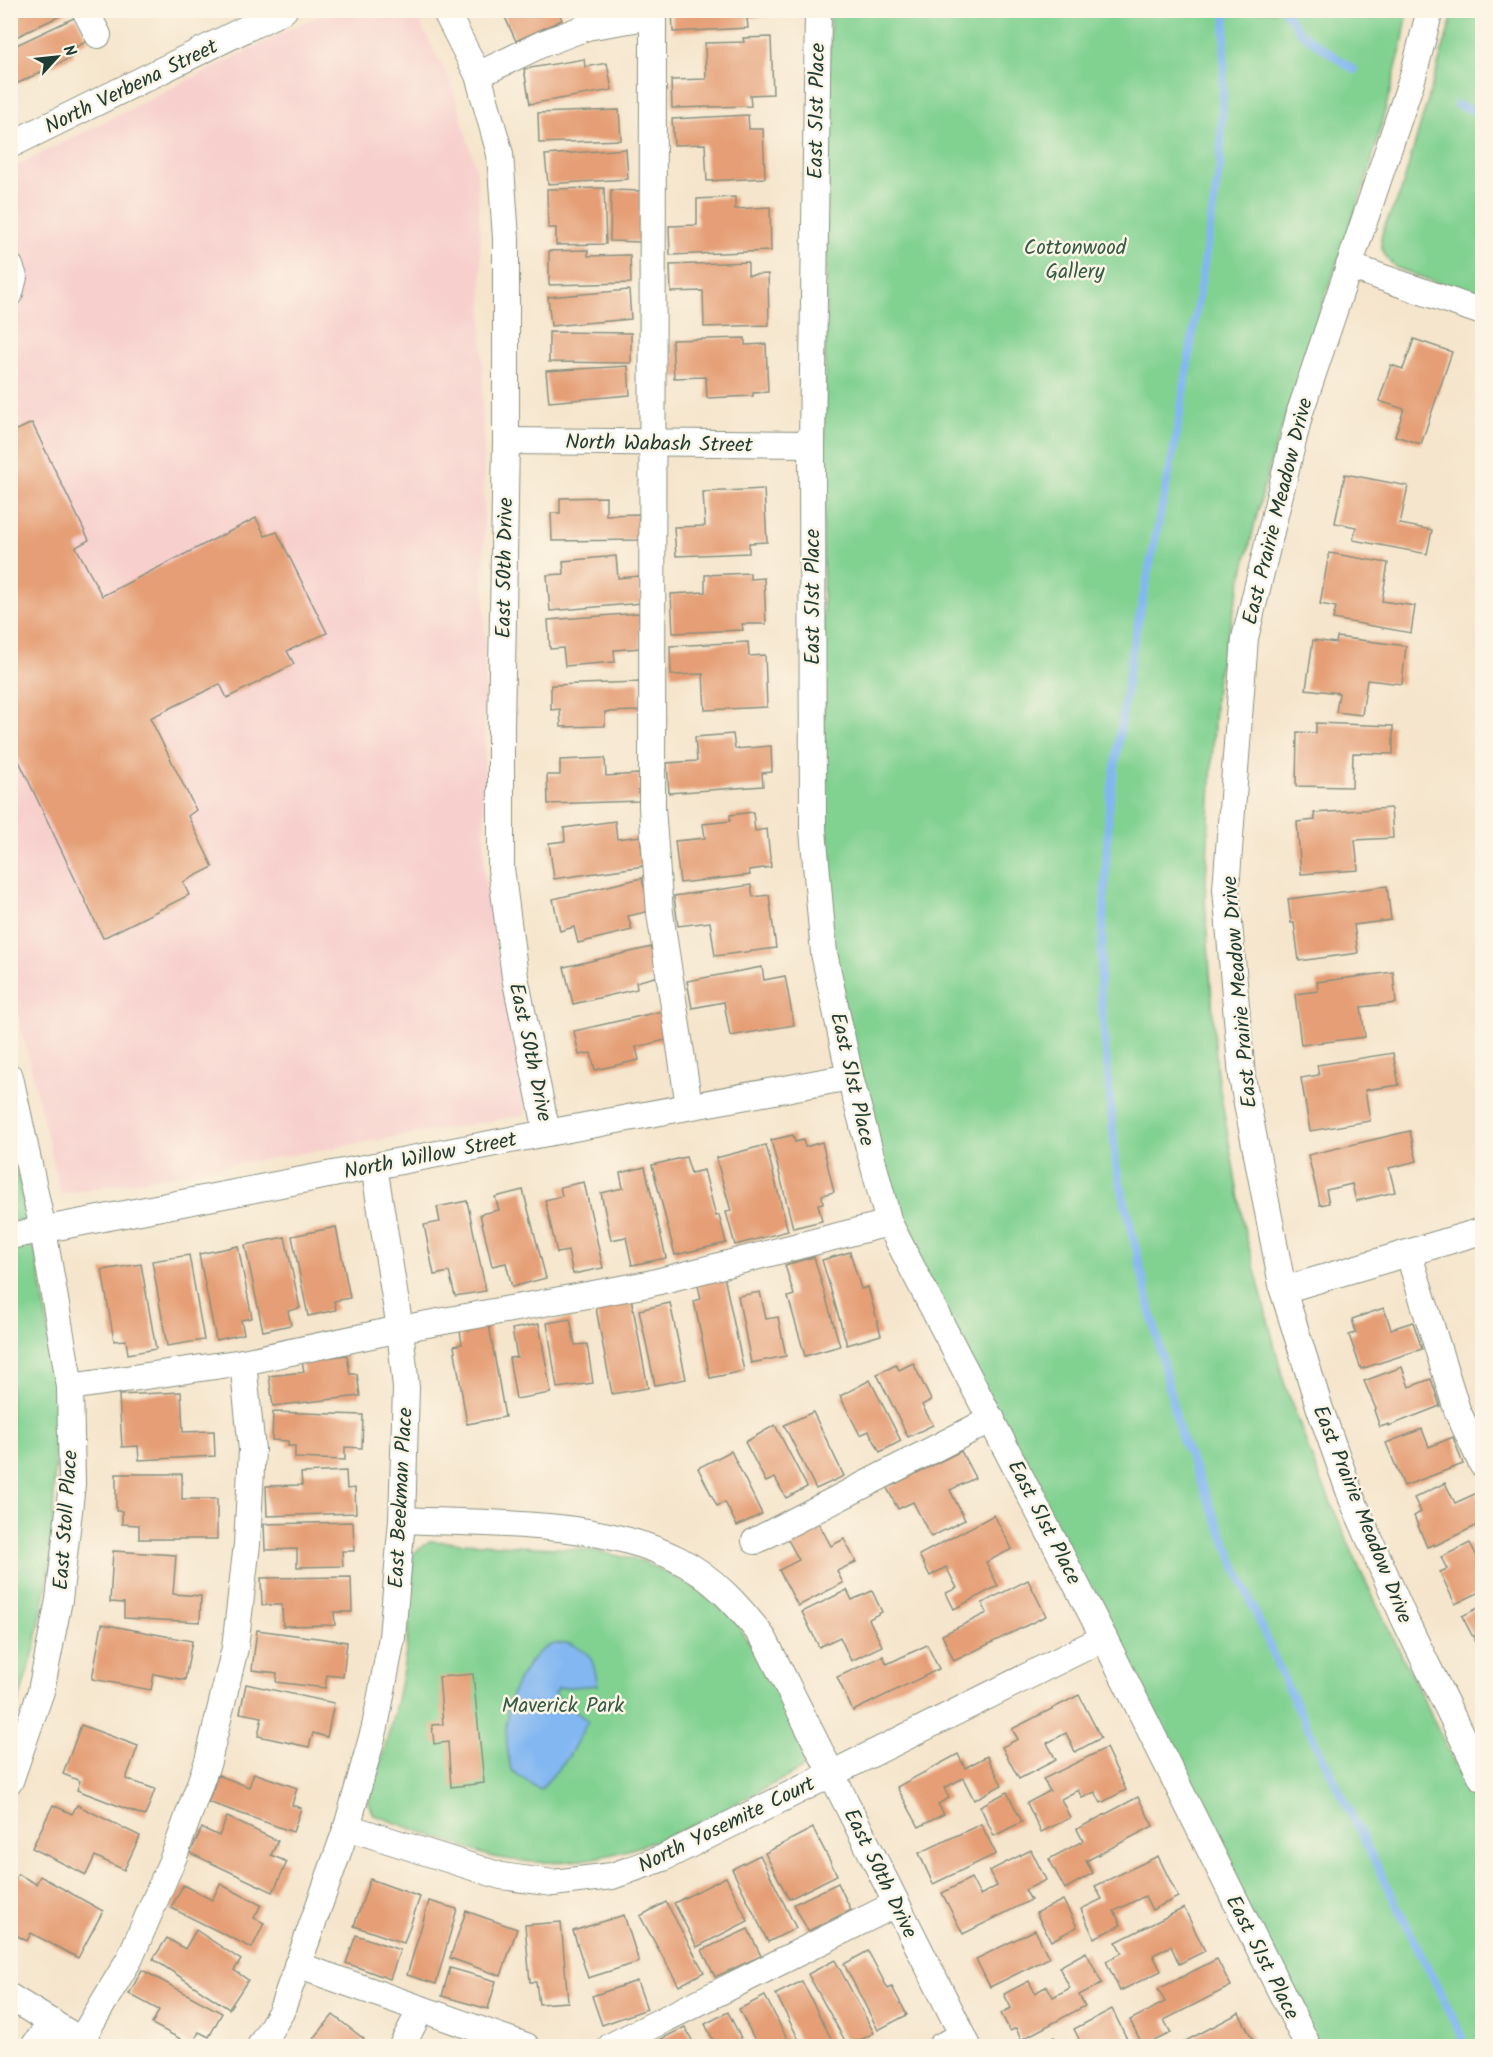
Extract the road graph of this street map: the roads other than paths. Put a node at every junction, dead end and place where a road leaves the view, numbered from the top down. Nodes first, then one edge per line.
1 (85, 10) edge
2 (284, 10) edge
3 (445, 10) edge
4 (818, 10) edge
5 (1430, 10) edge
6 (653, 14) edge
7 (255, 17) edge
8 (98, 35) dead end
9 (478, 75) junction
10 (10, 145) edge
11 (10, 266) edge
12 (1349, 266) junction
13 (10, 293) edge
14 (1482, 312) edge
15 (506, 441) junction
16 (651, 443) junction
17 (812, 444) junction
18 (10, 1077) edge
19 (849, 1077) junction
20 (690, 1107) junction
21 (547, 1133) junction
22 (374, 1166) junction
23 (889, 1222) junction
24 (43, 1230) junction
25 (1482, 1232) edge
26 (10, 1236) edge
27 (1409, 1255) junction
28 (1283, 1290) junction
29 (400, 1329) junction
30 (243, 1362) junction
31 (70, 1387) junction
32 (992, 1419) junction
33 (1482, 1464) edge
34 (402, 1520) junction
35 (755, 1541) dead end
36 (1104, 1638) junction
37 (1481, 1772) edge
38 (832, 1773) junction
39 (10, 1781) edge
40 (347, 1827) junction
41 (896, 1904) junction
42 (297, 1965) junction
43 (10, 1997) edge
44 (421, 2009) junction
45 (52, 2022) junction
46 (86, 2043) edge
47 (957, 2043) edge
48 (34, 2046) edge
49 (260, 2046) edge
50 (402, 2046) edge
51 (526, 2046) edge
52 (611, 2046) edge
53 (1308, 2046) edge

1 - 8 street
2 - 7 street, North Verbena Street
3 - 9 street, East 50th Drive
4 - 17 street, East 51st Place
5 - 12 street, East Prairie Meadow Drive
6 - 9 street
6 - 16 street
7 - 10 street, North Verbena Street
9 - 15 street, East 50th Drive
11 - 13 street
12 - 14 street
12 - 28 street, East Prairie Meadow Drive
15 - 16 street, North Wabash Street
15 - 21 street, East 50th Drive
16 - 17 street, North Wabash Street
16 - 20 street
17 - 19 street, East 51st Place
18 - 24 street, East Stoll Place
19 - 20 street, North Willow Street
19 - 23 street, East 51st Place
20 - 21 street, North Willow Street
21 - 22 street, North Willow Street
22 - 24 street, North Willow Street
22 - 29 street, East Beekman Place
23 - 29 street
23 - 32 street, East 51st Place
24 - 26 street, North Willow Street
24 - 31 street, East Stoll Place
25 - 27 street
27 - 28 street
27 - 33 street
28 - 37 street, East Prairie Meadow Drive
29 - 30 street
29 - 34 street, East Beekman Place
30 - 31 street
30 - 46 street
31 - 39 street, East Stoll Place
32 - 35 street
32 - 36 street, East 51st Place
34 - 38 street, East 50th Drive
34 - 40 street, East Beekman Place
36 - 38 street, North Yosemite Court
36 - 53 street, East 51st Place
38 - 40 street, North Yosemite Court
38 - 41 street, East 50th Drive
40 - 42 street
41 - 47 street, East 50th Drive
41 - 52 street
42 - 44 street
42 - 49 street
43 - 45 street
44 - 50 street
44 - 51 street
45 - 46 street
45 - 48 street

